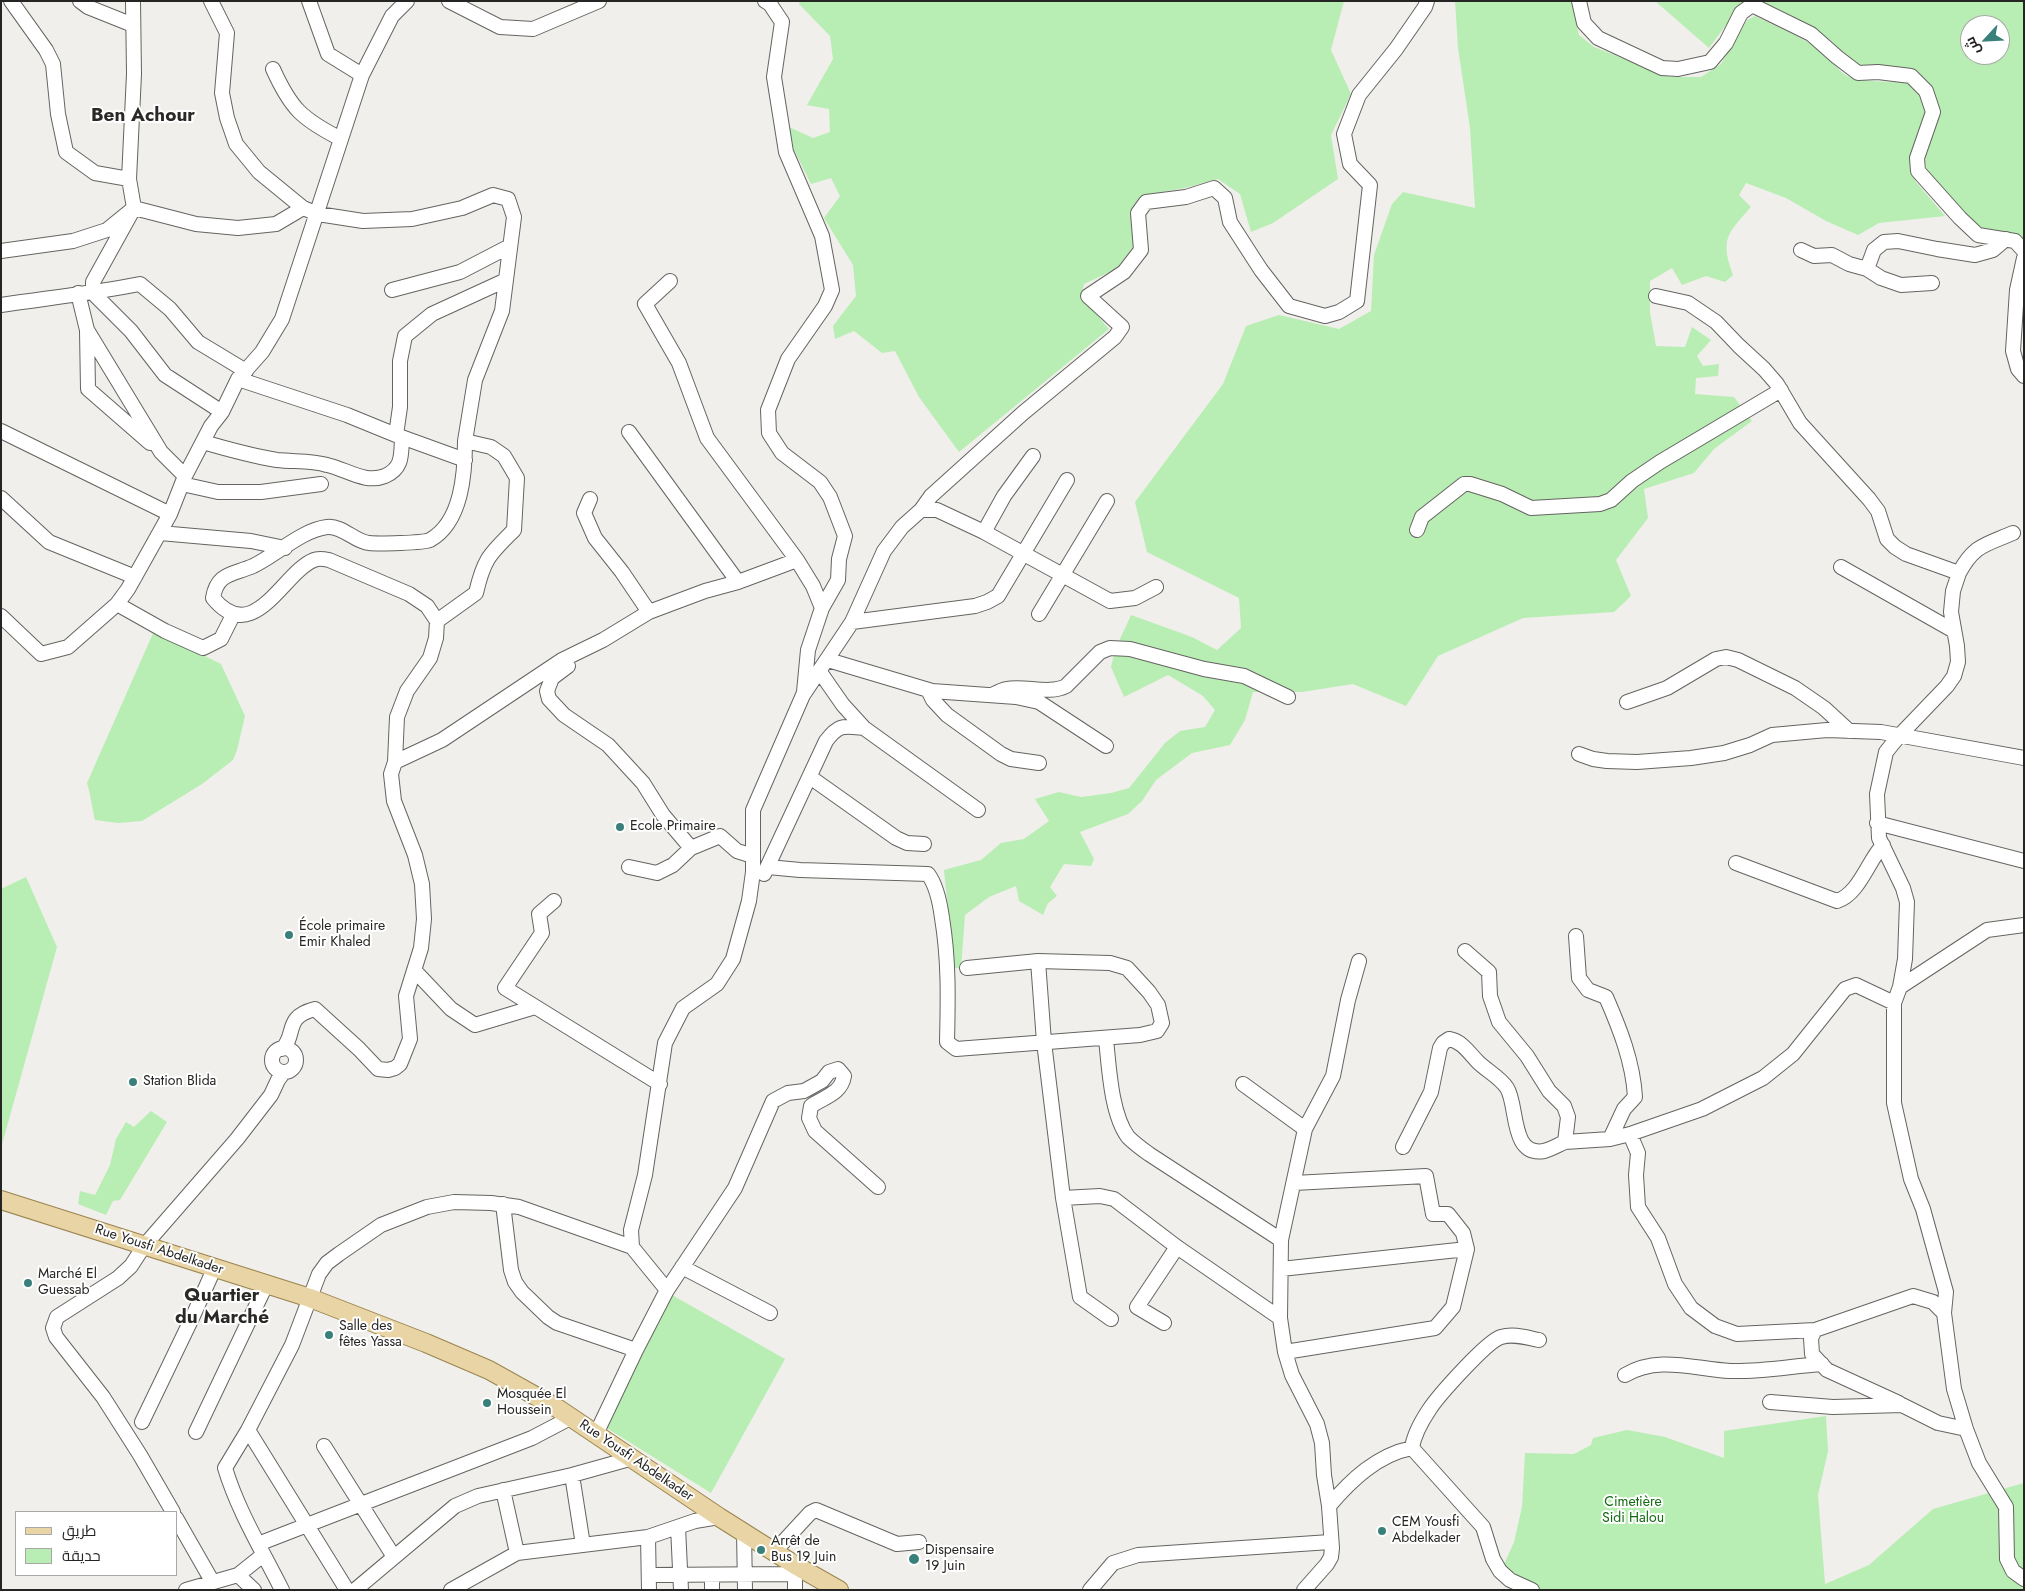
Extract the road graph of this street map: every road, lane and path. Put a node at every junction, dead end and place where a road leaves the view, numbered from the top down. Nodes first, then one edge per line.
1 (11, 1) edge
2 (80, 1) edge
3 (133, 1) edge
4 (211, 1) edge
5 (309, 1) edge
6 (407, 1) edge
7 (449, 1) edge
8 (599, 1) edge
9 (764, 1) edge
10 (1427, 1) edge
11 (1579, 1) edge
12 (133, 25) junction
13 (273, 69) dead end
14 (362, 75) junction
15 (341, 139) junction
16 (129, 179) junction
17 (134, 208) junction
18 (303, 208) junction
19 (316, 214) junction
20 (2006, 239) junction
21 (510, 246) junction
22 (1801, 250) dead end
23 (1, 251) edge
24 (2024, 251) edge
25 (2024, 258) edge
26 (1867, 269) junction
27 (506, 280) junction
28 (670, 281) dead end
29 (1932, 283) dead end
30 (392, 290) dead end
31 (78, 293) junction
32 (93, 293) junction
33 (1656, 296) dead end
34 (1, 305) edge
35 (87, 330) junction
36 (242, 375) junction
37 (2024, 376) edge
38 (1781, 390) junction
39 (222, 412) junction
40 (1, 431) edge
41 (629, 432) dead end
42 (399, 436) junction
43 (465, 441) junction
44 (203, 442) junction
45 (161, 452) junction
46 (1033, 456) dead end
47 (465, 460) junction
48 (184, 480) junction
49 (1067, 480) dead end
50 (321, 484) dead end
51 (1, 498) edge
52 (590, 499) dead end
53 (1107, 501) dead end
54 (920, 510) junction
55 (170, 514) junction
56 (1417, 530) dead end
57 (160, 532) junction
58 (984, 532) junction
59 (2013, 533) dead end
60 (251, 541) junction
61 (285, 548) junction
62 (1023, 552) junction
63 (797, 560) junction
64 (1840, 567) dead end
65 (244, 570) junction
66 (1959, 573) junction
67 (1063, 574) junction
68 (135, 577) junction
69 (738, 582) junction
70 (1156, 587) dead end
71 (117, 604) junction
72 (822, 608) junction
73 (649, 612) junction
74 (1039, 614) dead end
75 (233, 615) junction
76 (1, 616) edge
77 (437, 622) junction
78 (852, 622) junction
79 (1954, 631) junction
80 (596, 644) junction
81 (828, 660) junction
82 (820, 672) junction
83 (928, 690) junction
84 (803, 695) junction
85 (992, 695) junction
86 (1288, 697) dead end
87 (1627, 702) dead end
88 (864, 728) junction
89 (1849, 731) junction
90 (1899, 736) junction
91 (1106, 746) dead end
92 (1579, 754) dead end
93 (2024, 758) edge
94 (395, 762) junction
95 (1039, 763) dead end
96 (810, 776) junction
97 (978, 810) dead end
98 (1877, 824) junction
99 (924, 844) dead end
100 (1883, 845) junction
101 (691, 848) junction
102 (753, 856) junction
103 (2024, 861) edge
104 (1736, 863) dead end
105 (629, 867) dead end
106 (768, 867) junction
107 (554, 901) dead end
108 (749, 901) junction
109 (2024, 925) edge
110 (1576, 936) dead end
111 (1465, 950) dead end
112 (1038, 961) junction
113 (1358, 961) dead end
114 (967, 968) dead end
115 (414, 970) junction
116 (1900, 987) junction
117 (1894, 1003) junction
118 (536, 1007) junction
119 (1106, 1039) junction
120 (1044, 1042) junction
121 (286, 1046) junction
122 (279, 1074) junction
123 (660, 1084) junction
124 (1243, 1084) dead end
125 (1305, 1129) junction
126 (1630, 1134) junction
127 (1610, 1138) junction
128 (1565, 1142) junction
129 (1403, 1147) dead end
130 (1294, 1183) junction
131 (878, 1186) dead end
132 (1063, 1198) junction
133 (1, 1200) edge
134 (503, 1204) junction
135 (1281, 1240) junction
136 (144, 1246) junction
137 (632, 1247) junction
138 (1177, 1247) junction
139 (1467, 1248) junction
140 (682, 1267) junction
141 (214, 1268) junction
142 (1281, 1269) junction
143 (266, 1285) junction
144 (667, 1290) junction
145 (310, 1298) junction
146 (770, 1313) dead end
147 (1944, 1313) junction
148 (1280, 1318) junction
149 (1111, 1319) dead end
150 (1164, 1323) dead end
151 (1816, 1330) junction
152 (1540, 1340) dead end
153 (636, 1350) junction
154 (1284, 1352) junction
155 (1822, 1364) junction
156 (1625, 1375) dead end
157 (1770, 1402) dead end
158 (1902, 1405) junction
159 (572, 1418) junction
160 (142, 1422) dead end
161 (1966, 1429) junction
162 (248, 1430) junction
163 (196, 1432) dead end
164 (596, 1434) junction
165 (324, 1446) dead end
166 (1412, 1448) junction
167 (633, 1458) junction
168 (572, 1475) junction
169 (503, 1490) junction
170 (360, 1505) junction
171 (1329, 1506) junction
172 (172, 1511) edge
173 (719, 1517) junction
174 (178, 1522) edge
175 (307, 1526) junction
176 (678, 1527) junction
177 (744, 1531) junction
178 (648, 1537) junction
179 (919, 1542) dead end
180 (1330, 1542) junction
181 (582, 1545) junction
182 (261, 1550) junction
183 (774, 1552) junction
184 (517, 1553) junction
185 (394, 1557) junction
186 (795, 1569) junction
187 (745, 1574) junction
188 (238, 1575) junction
189 (649, 1575) junction
190 (681, 1575) junction
191 (712, 1575) junction
192 (2024, 1579) edge
193 (212, 1581) junction
194 (186, 1590) edge
195 (254, 1590) edge
196 (282, 1590) edge
197 (346, 1590) edge
198 (355, 1590) edge
199 (451, 1590) edge
200 (649, 1590) edge
201 (681, 1590) edge
202 (712, 1590) edge
203 (745, 1590) edge
204 (795, 1590) edge
205 (839, 1590) edge
206 (1090, 1590) edge
207 (1304, 1590) edge
208 (1532, 1590) edge

1 - 16 street
2 - 12 street
3 - 12 street
4 - 18 street
5 - 14 street
6 - 14 street
7 - 8 street
9 - 72 street
10 - 54 street
11 - 20 street
12 - 16 street
13 - 15 street
14 - 15 street
15 - 19 street
16 - 17 street
17 - 18 street
17 - 23 street
17 - 32 street
18 - 19 street
19 - 21 street
19 - 36 street
20 - 24 street
20 - 26 street
21 - 27 street
21 - 30 street
22 - 26 street
25 - 37 street
26 - 29 street
27 - 42 street
27 - 43 street
28 - 63 street
31 - 32 street
31 - 34 street
31 - 35 street
32 - 36 street
32 - 39 street
33 - 38 street
35 - 45 street
35 - 45 street
36 - 39 street
36 - 42 street
38 - 56 street
38 - 66 street
39 - 44 street
40 - 55 street
41 - 69 street
42 - 44 street
42 - 47 street
43 - 47 street
43 - 77 street
44 - 48 street
45 - 48 street
46 - 58 street
47 - 61 street
48 - 50 street
48 - 55 street
49 - 62 street
51 - 68 street
52 - 73 street
53 - 67 street
54 - 58 street
54 - 78 street
55 - 57 street
57 - 60 street
57 - 68 street
58 - 62 street
59 - 66 street
60 - 61 street
60 - 65 street
61 - 65 street
62 - 67 street
62 - 78 street
63 - 69 street
63 - 72 street
64 - 79 street
65 - 75 street
66 - 79 street
67 - 70 street
67 - 74 street
68 - 71 street
69 - 73 street
71 - 75 street
71 - 76 street
72 - 84 street
73 - 80 street
75 - 77 street
77 - 94 street
78 - 81 street
79 - 90 street
80 - 94 street
80 - 101 street
81 - 82 street
81 - 83 street
82 - 84 street
82 - 88 street
83 - 85 street
83 - 95 street
84 - 102 street
85 - 86 street
85 - 91 street
87 - 89 street
88 - 96 street
88 - 97 street
89 - 90 street
89 - 92 street
90 - 93 street
90 - 98 street
94 - 115 street
96 - 99 street
96 - 106 street
98 - 100 street
98 - 103 street
100 - 104 street
100 - 116 street
101 - 102 street
101 - 105 street
102 - 108 street
106 - 108 street
106 - 120 street
107 - 118 street
108 - 123 street
109 - 116 street
110 - 127 street
111 - 128 street
112 - 114 street
112 - 119 street
112 - 120 street
113 - 125 street
115 - 118 street
115 - 121 street
116 - 117 street
117 - 126 street
117 - 147 street
118 - 123 street
119 - 120 street
119 - 135 street
120 - 132 street
121 - 122 street
121 - 122 street
122 - 136 street
123 - 137 street
124 - 125 street
125 - 130 street
126 - 127 street
126 - 151 street
127 - 128 street
128 - 129 street
130 - 135 street
130 - 139 street
131 - 140 street
132 - 138 street
132 - 149 street
133 - 136 main road, Rue Yousfi Abdelkader
134 - 137 street
134 - 145 street
134 - 153 street
135 - 142 street
136 - 141 main road, Rue Yousfi Abdelkader
136 - 172 street
137 - 144 street
138 - 148 street
138 - 150 street
139 - 142 street
139 - 154 street
140 - 144 street
140 - 146 street
141 - 143 main road, Rue Yousfi Abdelkader
141 - 160 street
142 - 148 street
143 - 145 main road, Rue Yousfi Abdelkader
143 - 163 street
144 - 153 street
145 - 159 main road, Rue Yousfi Abdelkader
145 - 162 street
147 - 151 street
147 - 161 street
148 - 154 street
151 - 155 street
152 - 166 street
153 - 164 street
154 - 171 street
155 - 156 street
155 - 158 street
157 - 158 street
158 - 161 street
159 - 164 main road, Rue Yousfi Abdelkader
159 - 170 street
161 - 192 street
162 - 175 street
162 - 182 street
164 - 167 main road, Rue Yousfi Abdelkader
165 - 170 street
166 - 171 street
166 - 208 street
167 - 168 street
167 - 173 main road, Rue Yousfi Abdelkader
168 - 169 street
168 - 181 street
169 - 184 street
169 - 185 street
170 - 175 street
170 - 185 street
171 - 180 street
173 - 176 street
173 - 177 main road, Rue Yousfi Abdelkader
174 - 193 street
175 - 182 street
175 - 197 street
176 - 178 street
176 - 190 street
177 - 183 main road, Rue Yousfi Abdelkader
177 - 187 street
178 - 181 street
178 - 189 street
179 - 183 street
180 - 206 street
180 - 207 street
181 - 184 street
182 - 188 street
182 - 196 street
183 - 186 main road, Rue Yousfi Abdelkader
184 - 199 street
185 - 198 street
186 - 187 street
186 - 204 street
186 - 205 main road, Rue Yousfi Abdelkader
187 - 191 street
187 - 203 street
188 - 193 street
188 - 195 street
189 - 190 street
189 - 200 street
190 - 191 street
190 - 201 street
191 - 202 street
193 - 194 street

